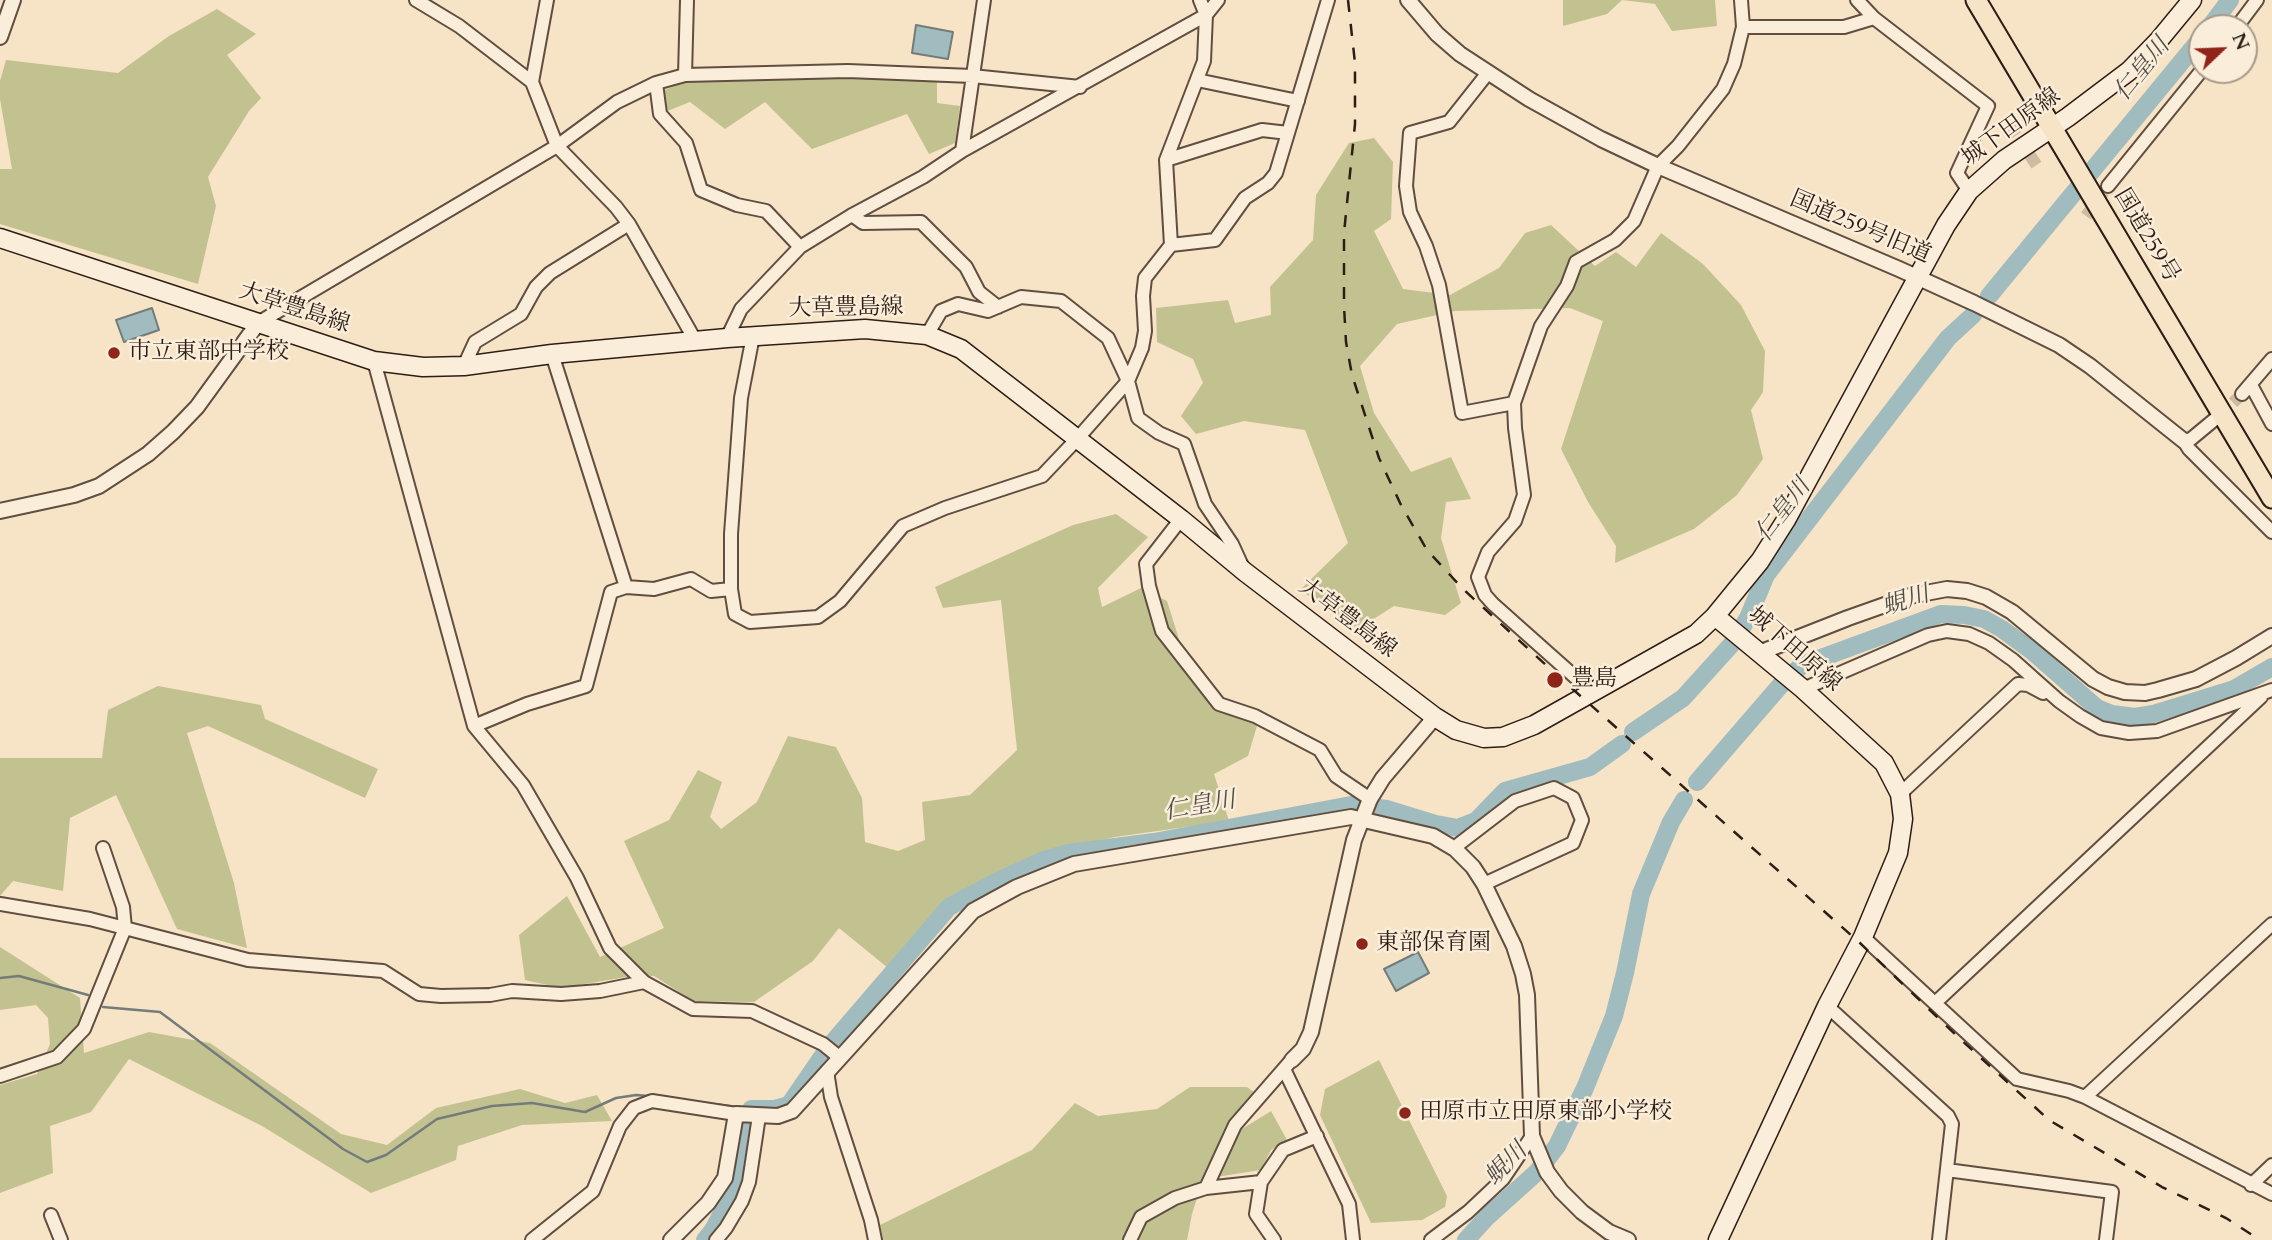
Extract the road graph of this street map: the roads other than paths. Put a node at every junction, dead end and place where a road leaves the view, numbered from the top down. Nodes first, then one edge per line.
1 (13, 0) edge
2 (416, 0) edge
3 (547, 0) edge
4 (687, 0) edge
5 (984, 0) edge
6 (1200, 0) edge
7 (1218, 0) edge
8 (1328, 0) edge
9 (1408, 0) edge
10 (1741, 0) edge
11 (1857, 0) edge
12 (2192, 0) edge
13 (1978, 1) edge
14 (1206, 15) junction
15 (1874, 18) junction
16 (1743, 27) junction
17 (0, 37) edge
18 (1487, 74) junction
19 (685, 75) junction
20 (972, 76) junction
21 (1197, 79) junction
22 (532, 82) junction
23 (656, 83) junction
24 (2190, 84) edge
25 (1080, 87) junction
26 (1298, 102) junction
27 (2051, 129) junction
28 (1288, 133) junction
29 (556, 146) junction
30 (961, 150) junction
31 (1166, 160) junction
32 (1658, 166) junction
33 (2100, 189) junction
34 (1969, 191) junction
35 (852, 215) junction
36 (629, 225) junction
37 (0, 238) edge
38 (1171, 245) junction
39 (800, 247) junction
40 (1918, 278) junction
41 (998, 307) junction
42 (258, 323) junction
43 (927, 335) junction
44 (753, 336) junction
45 (727, 338) junction
46 (695, 340) junction
47 (552, 354) junction
48 (2272, 359) edge
49 (374, 361) junction
50 (464, 366) junction
51 (1128, 381) junction
52 (1514, 403) junction
53 (2220, 415) tunnel mouth
54 (2272, 424) edge
55 (1078, 438) junction
56 (2184, 441) junction
57 (2272, 498) edge
58 (0, 511) edge
59 (1181, 519) junction
60 (2272, 532) edge
61 (1245, 572) junction
62 (626, 586) junction
63 (731, 589) junction
64 (1721, 620) junction
65 (2272, 636) edge
66 (1753, 648) junction
67 (1803, 689) junction
68 (2268, 692) edge
69 (1593, 693) junction
70 (2059, 701) junction
71 (1435, 717) junction
72 (474, 726) junction
73 (1900, 794) junction
74 (1370, 799) junction
75 (1362, 820) junction
76 (103, 848) dead end
77 (1455, 849) junction
78 (1484, 884) junction
79 (0, 904) edge
80 (2272, 924) edge
81 (125, 928) junction
82 (1863, 937) junction
83 (644, 982) junction
84 (1935, 1003) junction
85 (1827, 1006) junction
86 (839, 1057) junction
87 (1288, 1065) junction
88 (827, 1071) junction
89 (0, 1076) edge
90 (2085, 1097) junction
91 (736, 1114) junction
92 (759, 1116) junction
93 (1317, 1136) junction
94 (1532, 1136) junction
95 (2272, 1165) edge
96 (1947, 1170) junction
97 (1261, 1182) junction
98 (2251, 1185) junction
99 (1206, 1188) junction
100 (2272, 1194) edge
101 (51, 1215) dead end
102 (61, 1240) edge
103 (532, 1240) edge
104 (671, 1240) edge
105 (716, 1240) edge
106 (875, 1240) edge
107 (1130, 1240) edge
108 (1274, 1240) edge
109 (1353, 1240) edge
110 (1431, 1240) edge
111 (1628, 1240) edge
112 (1718, 1240) edge
113 (1939, 1240) edge
114 (2106, 1240) edge

1 - 17 street
2 - 22 street
3 - 22 street
4 - 19 street
5 - 20 street
6 - 14 street
7 - 14 street
8 - 26 street
9 - 18 street, 国道259号旧道
10 - 16 street
11 - 15 street
12 - 27 main road, 城下田原線
13 - 27 highway, 国道259号
14 - 21 street
14 - 25 street
15 - 16 street
15 - 34 street
16 - 32 street
18 - 32 street, 国道259号旧道
18 - 52 street
19 - 20 street
19 - 23 street
20 - 25 street
20 - 30 street
21 - 26 street
21 - 31 street
22 - 29 street
23 - 29 street
23 - 39 street
24 - 33 street
25 - 30 street
26 - 28 street
27 - 33 highway, 国道259号
27 - 34 main road, 城下田原線
28 - 31 street
28 - 38 street
29 - 36 street
29 - 42 street
30 - 35 street
31 - 38 street
32 - 40 street, 国道259号旧道
32 - 52 street
33 - 57 highway, 国道259号
34 - 40 main road, 城下田原線
35 - 39 street
35 - 41 street
36 - 46 street
36 - 50 street
37 - 42 main road, 大草豊島線
38 - 51 street
39 - 45 street
40 - 56 street, 国道259号旧道
40 - 64 main road, 城下田原線
41 - 43 street
41 - 51 street
42 - 49 main road, 大草豊島線
42 - 58 street
43 - 44 main road, 大草豊島線
43 - 55 main road, 大草豊島線
44 - 45 main road, 大草豊島線
44 - 63 street
45 - 46 main road, 大草豊島線
46 - 47 main road, 大草豊島線
47 - 50 main road, 大草豊島線
47 - 62 street
48 - 54 street
49 - 50 main road, 大草豊島線
49 - 72 street
51 - 55 street
51 - 61 street
52 - 69 street
53 - 56 street
55 - 59 main road, 大草豊島線
55 - 63 street
56 - 60 street, 国道259号旧道
59 - 61 main road, 大草豊島線
59 - 74 street
61 - 71 main road, 大草豊島線
62 - 63 street
62 - 72 street
64 - 66 main road, 城下田原線
64 - 69 main road, 大草豊島線
65 - 66 street
66 - 67 main road, 城下田原線
67 - 70 street
67 - 73 main road, 城下田原線
68 - 70 street
68 - 84 street
69 - 71 main road, 大草豊島線
70 - 73 street
71 - 74 street
72 - 83 street
73 - 82 main road, 城下田原線
74 - 75 street
75 - 77 street
75 - 86 street
75 - 87 street
76 - 81 street
77 - 78 street
77 - 78 street
78 - 94 street
79 - 81 street
80 - 90 street
81 - 83 street
81 - 89 street
82 - 84 street
82 - 85 main road, 城下田原線
83 - 86 street
84 - 90 street
85 - 96 street
85 - 112 main road, 城下田原線
86 - 88 street
87 - 93 street
87 - 99 street
88 - 92 street
88 - 106 street
90 - 98 street
91 - 92 street
91 - 103 street
91 - 104 street
92 - 105 street
93 - 97 street
93 - 109 street
94 - 110 street
94 - 111 street
95 - 98 street
96 - 113 street
96 - 114 street
97 - 99 street
97 - 108 street
98 - 100 street
99 - 107 street
101 - 102 street

